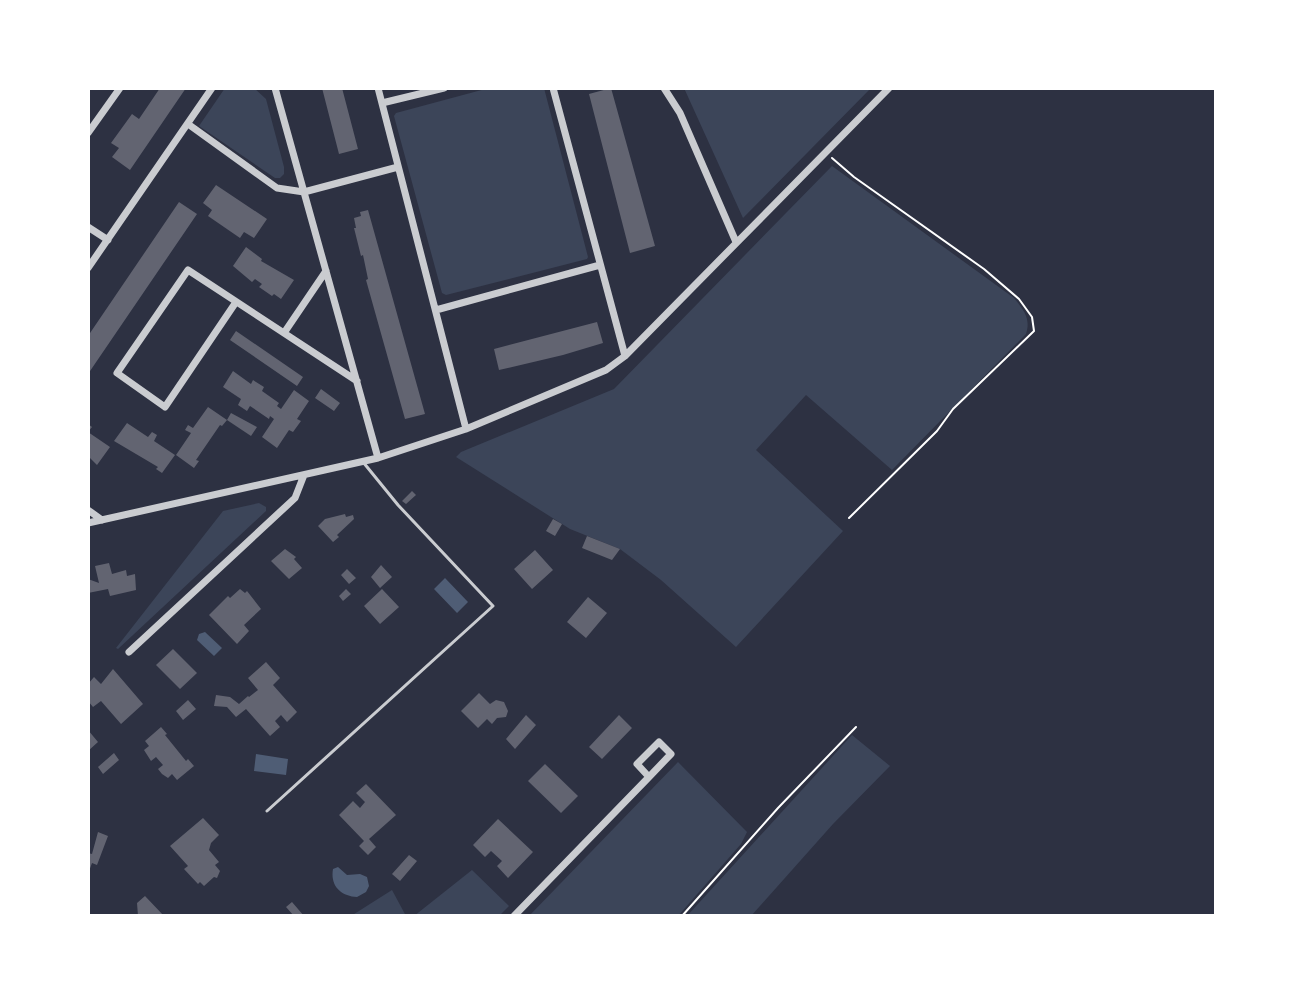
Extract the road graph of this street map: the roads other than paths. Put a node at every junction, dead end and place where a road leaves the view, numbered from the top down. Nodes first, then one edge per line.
1 (212, 88) edge
2 (275, 88) edge
3 (378, 88) edge
4 (444, 88) edge
5 (553, 88) edge
6 (664, 88) edge
7 (889, 88) edge
8 (115, 90) edge
9 (382, 103) junction
10 (188, 124) junction
11 (88, 133) edge
12 (398, 167) junction
13 (304, 192) junction
14 (88, 227) edge
15 (108, 240) junction
16 (736, 242) junction
17 (600, 265) junction
18 (88, 268) edge
19 (326, 271) junction
20 (236, 302) junction
21 (436, 310) junction
22 (284, 333) junction
23 (625, 356) junction
24 (357, 381) junction
25 (466, 429) junction
26 (378, 458) junction
27 (363, 462) junction
28 (304, 475) junction
29 (88, 510) edge
30 (102, 520) junction
31 (88, 523) edge
32 (129, 652) dead end
33 (649, 777) junction
34 (267, 811) dead end
35 (514, 916) edge

1 - 10 street
2 - 13 street
3 - 9 street
4 - 9 street
5 - 17 street
6 - 16 street
7 - 16 street
8 - 11 street
9 - 12 street
10 - 13 street
10 - 15 street
12 - 13 street
12 - 21 street
13 - 19 street
14 - 15 street
15 - 18 street
16 - 23 street
17 - 21 street
17 - 23 street
19 - 22 street
19 - 24 street
20 - 20 street
20 - 22 street
21 - 25 street
22 - 24 street
23 - 25 street
24 - 26 street
25 - 26 street
26 - 27 street
27 - 28 street
27 - 34 lane
28 - 30 street
28 - 32 street
29 - 30 street
30 - 31 street
33 - 33 street
33 - 35 street

